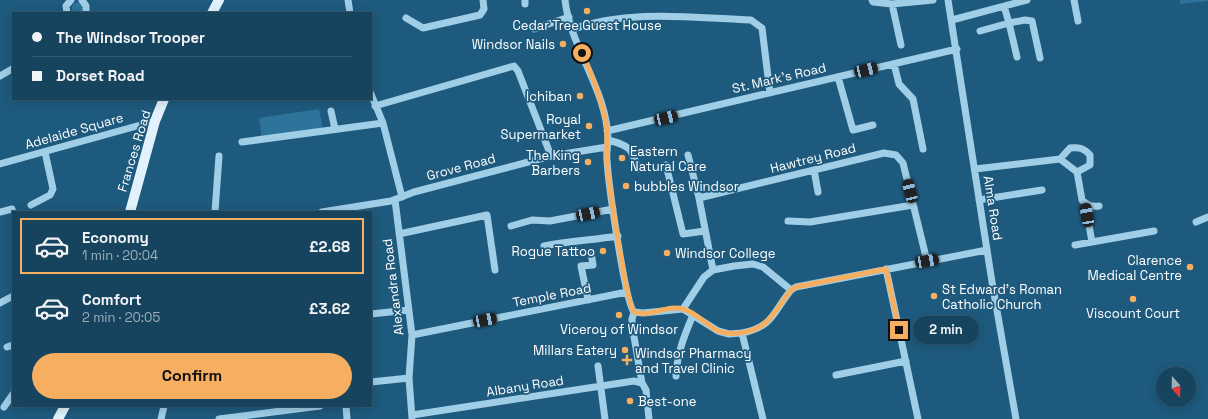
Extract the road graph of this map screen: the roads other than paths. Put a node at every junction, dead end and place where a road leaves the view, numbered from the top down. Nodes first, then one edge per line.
1 (71, 0) edge
2 (82, 0) edge
3 (219, 0) edge
4 (348, 0) edge
5 (483, 0) edge
6 (565, 0) edge
7 (872, 0) edge
8 (933, 0) edge
9 (948, 0) edge
10 (1027, 0) edge
11 (1074, 0) edge
12 (892, 4) junction
13 (1004, 6) junction
14 (67, 12) edge
15 (86, 12) edge
16 (213, 12) edge
17 (350, 12) edge
18 (569, 17) junction
19 (406, 18) dead end
20 (952, 20) junction
21 (1078, 20) dead end
22 (1009, 23) junction
23 (534, 29) dead end
24 (573, 29) junction
25 (980, 31) dead end
26 (901, 45) dead end
27 (957, 49) junction
28 (1018, 57) dead end
29 (1040, 58) dead end
30 (894, 64) junction
31 (12, 69) dead end
32 (0, 76) edge
33 (838, 77) junction
34 (770, 93) junction
35 (372, 97) edge
36 (164, 100) edge
37 (375, 106) junction
38 (331, 111) dead end
39 (155, 121) junction
40 (383, 123) junction
41 (873, 125) dead end
42 (334, 129) junction
43 (607, 131) junction
44 (242, 142) dead end
45 (607, 144) junction
46 (923, 149) dead end
47 (45, 152) junction
48 (219, 156) dead end
49 (551, 156) junction
50 (688, 156) dead end
51 (1060, 159) junction
52 (0, 164) edge
53 (666, 165) dead end
54 (643, 168) dead end
55 (975, 169) junction
56 (814, 170) junction
57 (1077, 172) junction
58 (1042, 190) dead end
59 (818, 192) dead end
60 (399, 198) junction
61 (699, 198) junction
62 (980, 200) junction
63 (1085, 203) junction
64 (31, 205) dead end
65 (913, 205) junction
66 (1098, 206) dead end
67 (613, 208) junction
68 (12, 209) dead end
69 (130, 211) edge
70 (215, 211) edge
71 (328, 211) edge
72 (0, 212) edge
73 (1208, 217) edge
74 (788, 221) dead end
75 (1196, 222) dead end
76 (511, 226) dead end
77 (705, 231) junction
78 (1154, 231) dead end
79 (399, 234) junction
80 (618, 236) junction
81 (1092, 242) junction
82 (1075, 245) dead end
83 (544, 246) dead end
84 (987, 250) junction
85 (591, 252) dead end
86 (927, 261) junction
87 (886, 269) junction
88 (495, 270) dead end
89 (713, 270) junction
90 (791, 290) junction
91 (627, 292) junction
92 (12, 297) edge
93 (588, 300) junction
94 (0, 304) edge
95 (683, 309) junction
96 (409, 310) junction
97 (634, 312) junction
98 (372, 314) edge
99 (693, 315) junction
100 (742, 333) junction
101 (412, 335) junction
102 (906, 361) junction
103 (598, 366) dead end
104 (836, 374) dead end
105 (676, 376) dead end
106 (409, 378) junction
107 (372, 382) edge
108 (642, 382) junction
109 (601, 387) junction
110 (12, 395) edge
111 (4, 407) dead end
112 (64, 407) edge
113 (164, 407) edge
114 (312, 407) edge
115 (346, 407) edge
116 (412, 417) edge
117 (58, 419) edge
118 (161, 419) edge
119 (219, 419) edge
120 (347, 419) edge
121 (605, 419) edge
122 (649, 419) edge
123 (762, 419) edge
124 (918, 419) edge
125 (1016, 419) edge

1 - 14 street
2 - 15 street
3 - 16 main road
4 - 17 street
5 - 19 street
6 - 18 street
7 - 12 street
8 - 12 street
9 - 20 street, Alma Road
10 - 13 street
11 - 21 street
12 - 26 street
13 - 20 street
13 - 22 street
18 - 23 street
18 - 24 street
20 - 27 street, Alma Road
22 - 25 street
22 - 28 street
22 - 29 street
24 - 34 street
24 - 43 street
27 - 30 street, St. Mark's Road
27 - 55 street, Alma Road
30 - 33 street, St. Mark's Road
30 - 46 street
31 - 32 street
33 - 34 street, St. Mark's Road
33 - 41 street
34 - 43 street, St. Mark's Road
35 - 37 street, Alexandra Road
36 - 39 main road, Frances Road
37 - 40 street, Alexandra Road
37 - 49 street
38 - 42 street
39 - 47 street, Adelaide Square
39 - 69 main road, Frances Road
40 - 42 street
40 - 60 street, Alexandra Road
42 - 44 street
43 - 45 street
45 - 49 street, Grove Road
45 - 54 street
45 - 67 street
47 - 52 street, Adelaide Square
47 - 64 street
48 - 70 street
49 - 60 street, Grove Road
50 - 61 street
51 - 55 street
51 - 57 street
51 - 57 street
53 - 77 street
55 - 62 street, Alma Road
56 - 59 street
56 - 61 street, Hawtrey Road
56 - 65 street, Hawtrey Road
57 - 63 street
58 - 62 street
60 - 71 street, Grove Road
60 - 79 street, Alexandra Road
61 - 77 street
62 - 84 street, Alma Road
63 - 66 street
63 - 81 street
65 - 74 street
65 - 86 street, Hawtrey Road
67 - 76 street
67 - 80 street
68 - 72 street
73 - 75 street
77 - 89 street
78 - 81 street
79 - 88 street
79 - 96 street, Alexandra Road
80 - 83 street
80 - 91 street
81 - 82 street
84 - 86 street
84 - 125 street, Alma Road
85 - 93 street
86 - 87 street
87 - 90 street
87 - 102 street
89 - 90 street
89 - 95 street
90 - 100 street
91 - 93 street, Temple Road
91 - 97 street
92 - 94 street
93 - 101 street, Temple Road
95 - 97 street
95 - 99 street
96 - 98 street
96 - 101 street, Alexandra Road
97 - 108 street
99 - 100 street
99 - 105 street
100 - 123 street
101 - 106 street, Alexandra Road
102 - 104 street
102 - 124 street
103 - 109 street
106 - 107 street
106 - 116 street, Alexandra Road
108 - 109 street, Albany Road
108 - 122 street
109 - 116 street, Albany Road
109 - 121 street
110 - 111 street
112 - 117 main road
113 - 118 street
114 - 119 street
115 - 120 street

